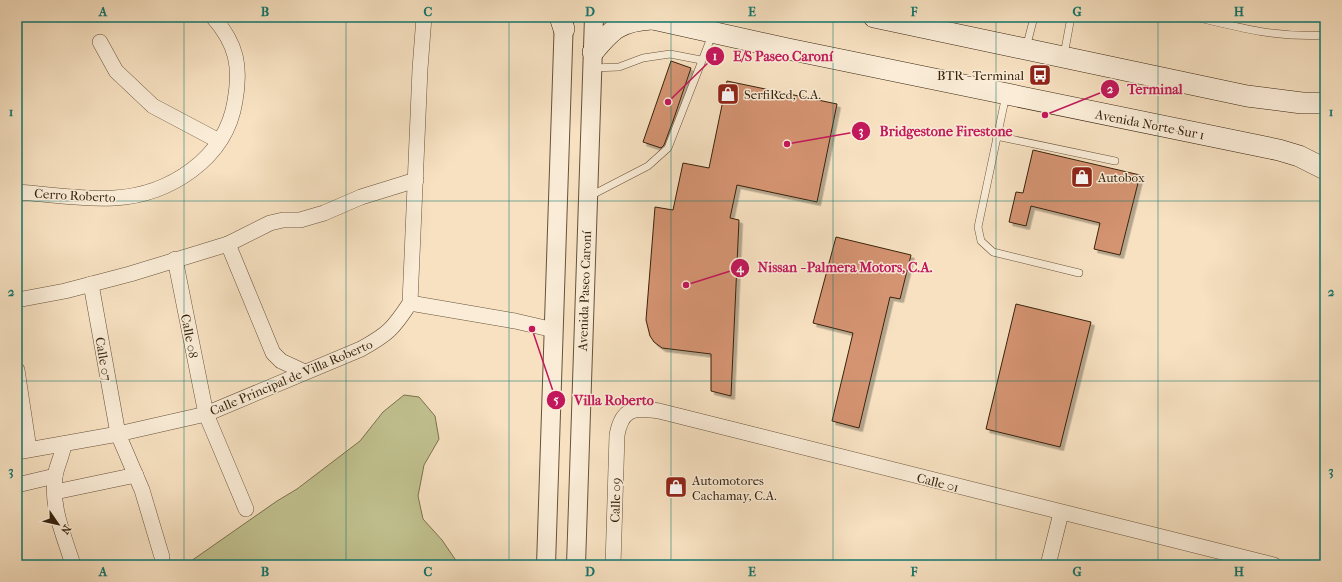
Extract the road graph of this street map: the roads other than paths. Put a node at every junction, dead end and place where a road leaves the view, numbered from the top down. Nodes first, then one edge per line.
1 (213, 17) edge
2 (424, 17) edge
3 (594, 17) edge
4 (874, 17) edge
5 (1034, 17) edge
6 (1072, 17) edge
7 (1195, 17) edge
8 (648, 18) edge
9 (905, 20) edge
10 (563, 21) edge
11 (712, 33) junction
12 (1325, 35) edge
13 (100, 42) dead end
14 (1026, 49) junction
15 (1064, 57) junction
16 (592, 60) junction
17 (701, 60) junction
18 (1006, 95) junction
19 (1325, 103) edge
20 (996, 136) junction
21 (219, 141) junction
22 (1115, 161) dead end
23 (1325, 169) edge
24 (416, 180) junction
25 (17, 192) edge
26 (587, 197) junction
27 (228, 244) junction
28 (175, 259) junction
29 (1079, 273) dead end
30 (91, 284) junction
31 (17, 300) edge
32 (410, 303) junction
33 (554, 330) junction
34 (17, 370) edge
35 (304, 372) junction
36 (206, 414) junction
37 (118, 434) junction
38 (617, 435) joint
39 (64, 444) junction
40 (23, 450) edge
41 (136, 475) junction
42 (55, 476) junction
43 (17, 485) edge
44 (55, 492) junction
45 (246, 509) dead end
46 (1061, 513) junction
47 (162, 557) dead end
48 (73, 565) edge
49 (546, 565) edge
50 (576, 565) edge
51 (613, 565) edge
52 (1048, 565) edge
53 (1274, 565) edge

1 - 21 street, Cerro Roberto
2 - 24 street, Calle Principal de Villa Roberto
3 - 16 street, Avenida Paseo Caroní
4 - 9 main road
5 - 14 lane
6 - 15 lane
7 - 12 lane
8 - 11 main road, Avenida Norte-Sur 1
8 - 16 main road
9 - 14 main road
10 - 33 street
11 - 17 lane
11 - 18 main road, Avenida Norte-Sur 1
13 - 21 street
14 - 15 main road
15 - 19 main road
16 - 17 lane
16 - 26 street, Avenida Paseo Caroní
17 - 26 lane
18 - 20 lane
18 - 23 main road, Avenida Norte-Sur 1
20 - 22 lane
20 - 29 lane
21 - 25 street, Cerro Roberto
24 - 27 street
24 - 32 street, Calle Principal de Villa Roberto
26 - 50 street, Avenida Paseo Caroní
27 - 28 street
27 - 35 street
28 - 30 street
28 - 36 street, Calle 08
30 - 31 street
30 - 37 street, Calle 07
32 - 33 street
32 - 35 street, Calle Principal de Villa Roberto
33 - 49 street
34 - 40 street
35 - 36 street, Calle Principal de Villa Roberto
36 - 37 street, Calle Principal de Villa Roberto
36 - 45 street, Calle 08
37 - 39 street, Calle Principal de Villa Roberto
37 - 41 street, Calle 07
38 - 46 street, Calle 01
38 - 51 street, Calle 09
39 - 40 street, Calle Principal de Villa Roberto
39 - 42 street
41 - 44 street
41 - 47 street, Calle 07
42 - 43 street
42 - 44 street
44 - 48 street
46 - 52 street
46 - 53 street, Calle 01

